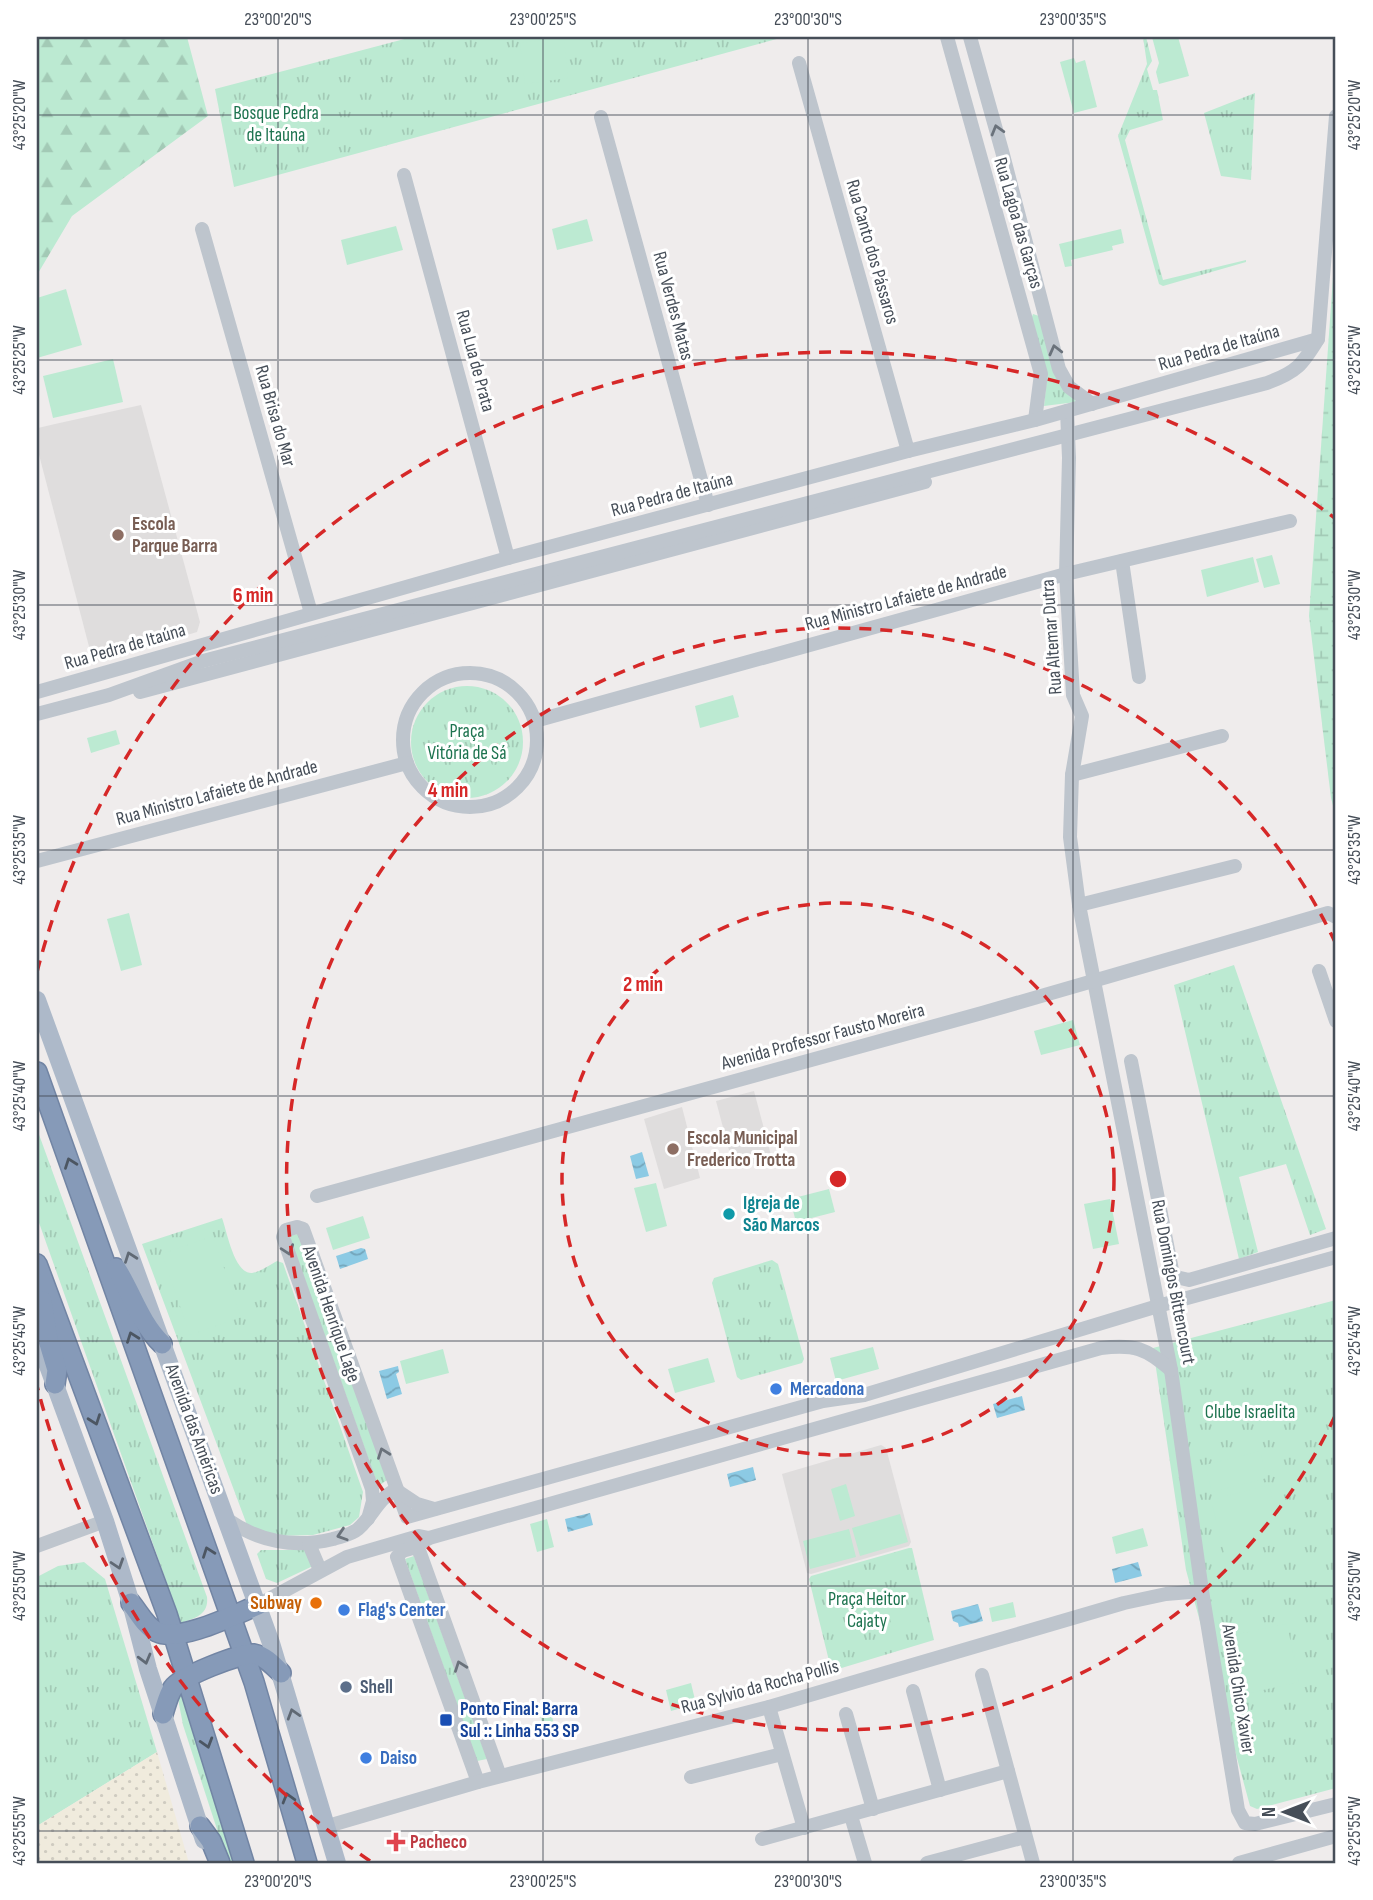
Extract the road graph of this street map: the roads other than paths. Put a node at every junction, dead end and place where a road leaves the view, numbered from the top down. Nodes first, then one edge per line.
1 (947, 37) edge
2 (970, 37) edge
3 (799, 63) dead end
4 (1336, 116) edge
5 (601, 117) dead end
6 (404, 175) dead end
7 (202, 229) dead end
8 (1318, 339) junction
9 (1092, 404) junction
10 (1067, 411) junction
11 (1035, 420) junction
12 (1068, 439) junction
13 (908, 451) junction
14 (708, 505) junction
15 (1290, 521) dead end
16 (508, 558) junction
17 (1122, 561) junction
18 (1066, 574) junction
19 (311, 613) junction
20 (102, 673) junction
21 (1139, 677) dead end
22 (73, 682) junction
23 (37, 692) edge
24 (110, 695) junction
25 (78, 703) junction
26 (37, 714) edge
27 (535, 721) junction
28 (1222, 736) dead end
29 (407, 763) junction
30 (1072, 775) junction
31 (37, 861) edge
32 (1235, 866) dead end
33 (1079, 905) junction
34 (1336, 916) edge
35 (1319, 971) dead end
36 (1095, 982) junction
37 (37, 1000) edge
38 (1336, 1021) edge
39 (1131, 1061) dead end
40 (37, 1072) edge
41 (317, 1196) dead end
42 (93, 1228) junction
43 (1336, 1238) edge
44 (1296, 1250) junction
45 (1336, 1257) edge
46 (37, 1264) edge
47 (1296, 1270) junction
48 (37, 1280) edge
49 (1158, 1306) junction
50 (37, 1336) edge
51 (162, 1344) junction
52 (1171, 1370) junction
53 (55, 1384) junction
54 (396, 1490) junction
55 (435, 1509) junction
56 (368, 1519) junction
57 (228, 1520) junction
58 (104, 1521) junction
59 (429, 1538) junction
60 (309, 1544) junction
61 (37, 1546) edge
62 (416, 1547) junction
63 (320, 1570) junction
64 (1202, 1591) junction
65 (131, 1603) junction
66 (257, 1605) junction
67 (231, 1616) junction
68 (174, 1635) junction
69 (245, 1656) junction
70 (281, 1673) junction
71 (982, 1675) dead end
72 (187, 1677) junction
73 (913, 1692) dead end
74 (769, 1707) junction
75 (163, 1714) junction
76 (846, 1714) dead end
77 (782, 1754) junction
78 (1008, 1771) junction
79 (500, 1776) junction
80 (691, 1777) dead end
81 (478, 1782) junction
82 (940, 1790) junction
83 (1336, 1804) edge
84 (873, 1809) junction
85 (851, 1816) junction
86 (200, 1826) junction
87 (328, 1826) junction
88 (804, 1828) junction
89 (1336, 1836) edge
90 (1025, 1837) junction
91 (762, 1839) dead end
92 (1261, 1860) edge
93 (210, 1863) edge
94 (220, 1863) edge
95 (244, 1863) edge
96 (307, 1863) edge
97 (337, 1863) edge
98 (865, 1863) edge
99 (927, 1863) edge
100 (1033, 1863) edge
101 (1239, 1863) edge

1 - 11 street, Rua Lagoa das Garças
9 -> 2 street, Rua Lagoa das Garças
3 - 13 street, Rua Canto dos Pássaros
4 - 8 street
5 - 14 street, Rua Verdes Matas
6 - 16 street, Rua Lua de Prata
7 - 19 street, Rua Brisa do Mar
8 - 9 street, Rua Pedra de Itaúna
8 - 12 street, Rua Pedra de Itaúna
9 - 10 street, Rua Pedra de Itaúna
10 - 11 street, Rua Pedra de Itaúna
10 - 12 street, Rua Altemar Dutra
11 - 13 street, Rua Pedra de Itaúna
12 - 18 street, Rua Altemar Dutra
12 - 24 street, Rua Pedra de Itaúna
12 - 25 street
13 - 14 street, Rua Pedra de Itaúna
14 - 16 street, Rua Pedra de Itaúna
15 - 17 street, Rua Ministro Lafaiete de Andrade
16 - 19 street, Rua Pedra de Itaúna
17 - 18 street, Rua Ministro Lafaiete de Andrade
17 - 21 street
18 - 27 street, Rua Ministro Lafaiete de Andrade
18 - 30 street, Rua Altemar Dutra
19 - 20 street, Rua Pedra de Itaúna
20 - 22 street, Rua Pedra de Itaúna
20 - 24 street
22 - 23 street, Rua Pedra de Itaúna
22 - 25 street
24 - 25 street, Rua Pedra de Itaúna
25 - 26 street, Rua Pedra de Itaúna
27 - 29 street
27 - 29 street
28 - 30 street
29 - 31 street, Rua Ministro Lafaiete de Andrade
30 - 33 street, Rua Altemar Dutra
32 - 33 street
33 - 36 street, Rua Altemar Dutra
34 - 36 street, Avenida Professor Fausto Moreira
35 - 38 street
36 - 41 street, Avenida Professor Fausto Moreira
36 - 49 street, Rua Domingos Bittencourt
51 -> 37 main road, Avenida das Américas
39 - 44 street
42 -> 40 highway, Avenida das Américas
42 - 51 highway
67 -> 42 highway, Avenida das Américas
43 - 44 street
44 - 47 street
45 - 47 street
46 -> 68 highway
47 - 49 street
48 - 53 highway
49 - 52 street, Rua Domingos Bittencourt
49 - 55 street
50 - 53 main road
51 - 57 main road, Avenida das Américas
52 - 59 street
52 - 64 street, Rua Domingos Bittencourt
53 - 58 main road
54 - 55 street
54 - 55 street, Avenida Henrique Lage
54 - 56 street
54 -> 56 street, Avenida Henrique Lage
56 -> 60 street
57 - 60 street
57 - 66 main road, Avenida das Américas
58 - 61 street
58 -> 65 main road
59 - 62 street
59 - 63 street
60 - 63 street
79 -> 62 street
62 - 81 street
63 - 66 street
64 - 74 street, Rua Sylvio da Rocha Pollis
64 - 83 street, Avenida Chico Xavier
65 - 68 highway
65 -> 75 main road
66 - 67 highway
66 - 70 main road, Avenida das Américas
67 - 68 highway
67 - 69 highway, Avenida das Américas
68 - 72 highway
69 - 70 highway
69 - 72 highway
96 -> 69 highway, Avenida das Américas
87 -> 70 main road, Avenida das Américas
71 - 78 street
72 - 75 highway
72 -> 95 highway
73 - 82 street
74 - 77 street
74 - 79 street, Rua Sylvio da Rocha Pollis
75 - 86 main road
76 - 84 street
77 - 80 street
77 - 88 street
78 - 82 street
78 - 90 street
79 - 81 street, Rua Sylvio da Rocha Pollis
81 - 87 street, Rua Sylvio da Rocha Pollis
82 - 84 street
84 - 85 street
85 - 88 street
85 - 98 street
86 - 93 main road
86 - 94 highway
87 - 97 main road, Avenida das Américas
88 - 91 street
89 - 92 street
90 - 99 street
90 - 100 street
92 - 101 street

